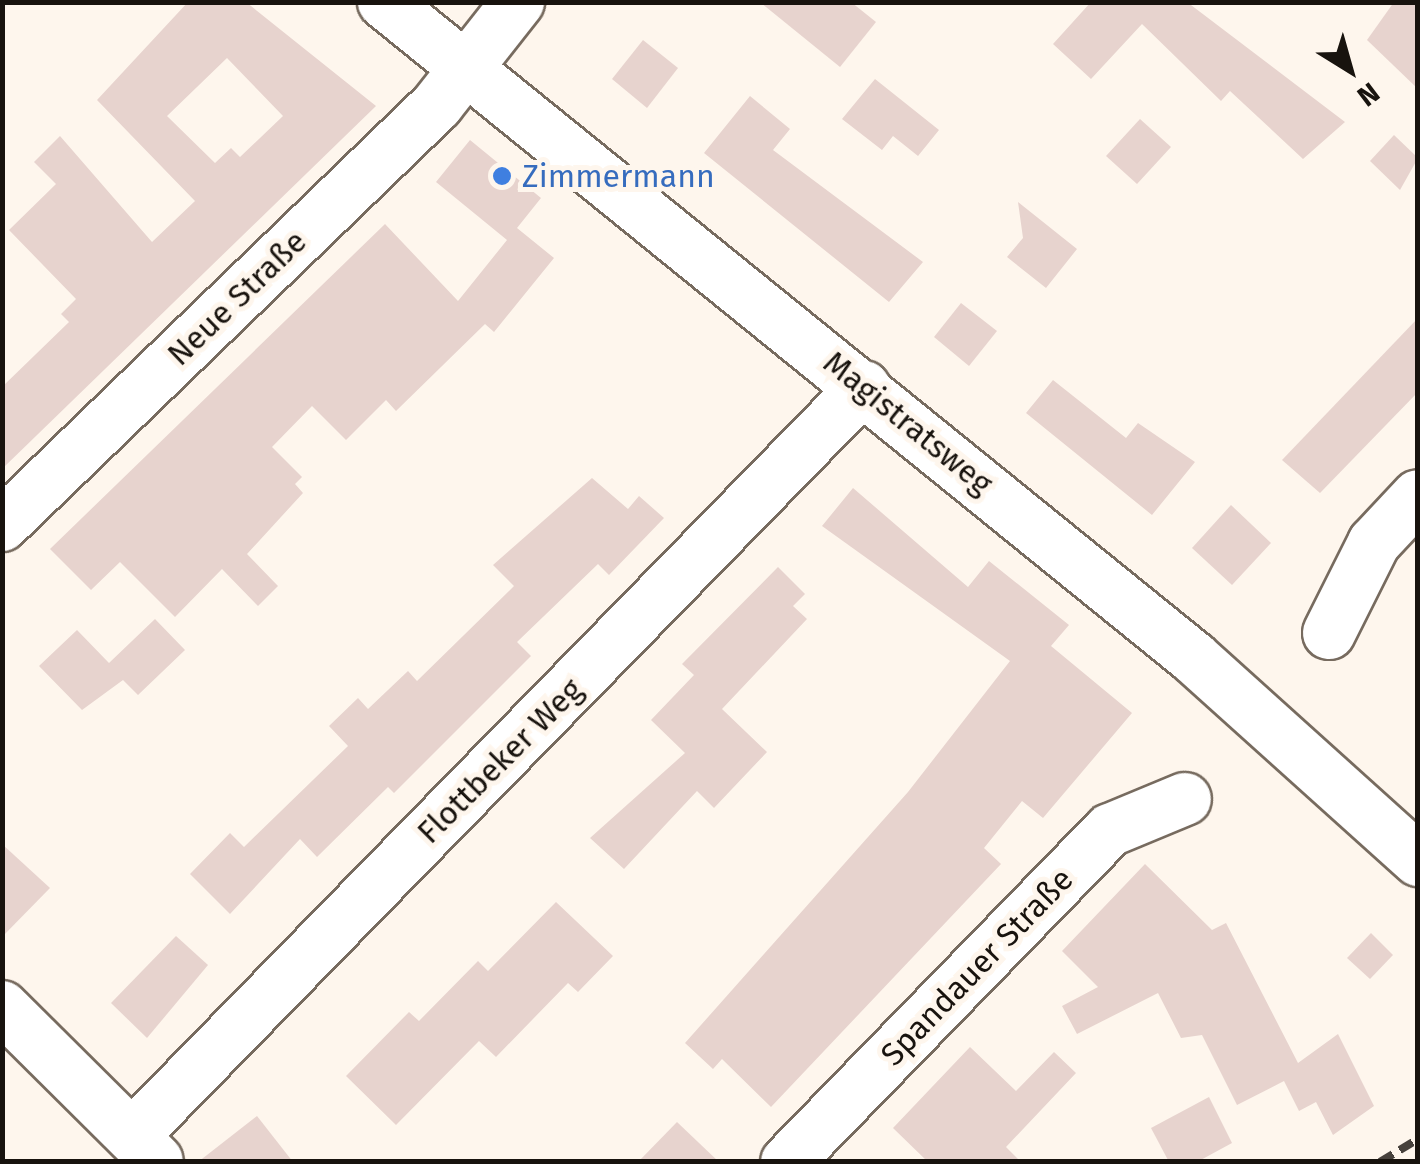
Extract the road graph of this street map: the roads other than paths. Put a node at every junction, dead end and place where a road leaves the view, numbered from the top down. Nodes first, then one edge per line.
1 (384, 2) edge
2 (518, 2) edge
3 (469, 68) junction
4 (864, 387) junction
5 (1418, 496) edge
6 (2, 525) edge
7 (1329, 633) dead end
8 (1185, 799) dead end
9 (1418, 860) edge
10 (2, 1007) edge
11 (146, 1147) edge
12 (787, 1162) edge

1 - 3 street, Magistratsweg
2 - 3 street, Neue Straße
3 - 4 street, Magistratsweg
3 - 6 street, Neue Straße
4 - 9 street, Magistratsweg
4 - 11 street, Flottbeker Weg
5 - 7 street
8 - 12 street, Spandauer Straße
10 - 11 street

